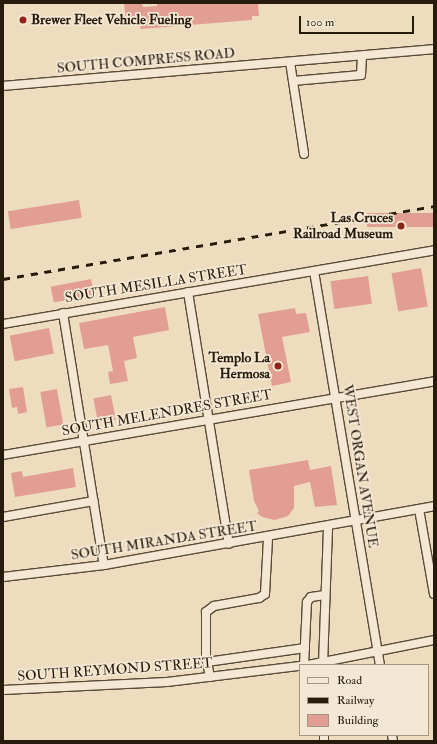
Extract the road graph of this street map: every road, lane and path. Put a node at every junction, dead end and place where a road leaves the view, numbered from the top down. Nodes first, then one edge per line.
1 (434, 49) edge
2 (362, 56) junction
3 (290, 62) junction
4 (293, 81) junction
5 (3, 86) edge
6 (304, 154) dead end
7 (434, 250) edge
8 (314, 271) junction
9 (188, 292) junction
10 (63, 313) junction
11 (3, 324) edge
12 (434, 381) edge
13 (336, 397) junction
14 (208, 418) junction
15 (85, 440) junction
16 (3, 455) edge
17 (94, 500) junction
18 (434, 506) edge
19 (419, 509) junction
20 (3, 517) edge
21 (356, 520) junction
22 (328, 527) junction
23 (268, 538) junction
24 (229, 544) junction
25 (104, 565) junction
26 (3, 577) edge
27 (434, 594) edge
28 (326, 595) junction
29 (434, 640) edge
30 (305, 648) junction
31 (377, 649) junction
32 (207, 662) junction
33 (304, 664) edge
34 (323, 664) edge
35 (380, 664) edge
36 (299, 666) edge
37 (210, 677) junction
38 (3, 690) edge

1 - 2 street, SOUTH COMPRESS ROAD
2 - 3 street, SOUTH COMPRESS ROAD
2 - 4 street
3 - 4 street
3 - 5 street, SOUTH COMPRESS ROAD
4 - 6 street
7 - 8 street, SOUTH MESILLA STREET
8 - 9 street, SOUTH MESILLA STREET
8 - 13 street, WEST ORGAN AVENUE
9 - 10 street, SOUTH MESILLA STREET
9 - 14 street
10 - 11 street, SOUTH MESILLA STREET
10 - 15 street
12 - 13 street, SOUTH MELENDRES STREET
13 - 14 street, SOUTH MELENDRES STREET
13 - 21 street, WEST ORGAN AVENUE
14 - 15 street, SOUTH MELENDRES STREET
14 - 24 street
15 - 16 street, SOUTH MELENDRES STREET
15 - 17 street
17 - 20 street
17 - 25 street
18 - 19 street, SOUTH MIRANDA STREET
19 - 21 street, SOUTH MIRANDA STREET
19 - 27 street
21 - 22 street, SOUTH MIRANDA STREET
21 - 31 street, WEST ORGAN AVENUE
22 - 23 street, SOUTH MIRANDA STREET
22 - 28 street
23 - 24 street, SOUTH MIRANDA STREET
23 - 32 street
24 - 25 street, SOUTH MIRANDA STREET
25 - 26 street, SOUTH MIRANDA STREET
28 - 30 street
28 - 34 street
29 - 31 street
30 - 32 street
30 - 33 street
31 - 34 street
31 - 35 street, WEST ORGAN AVENUE
32 - 37 street
36 - 37 street, SOUTH REYMOND STREET
37 - 38 street, SOUTH REYMOND STREET

